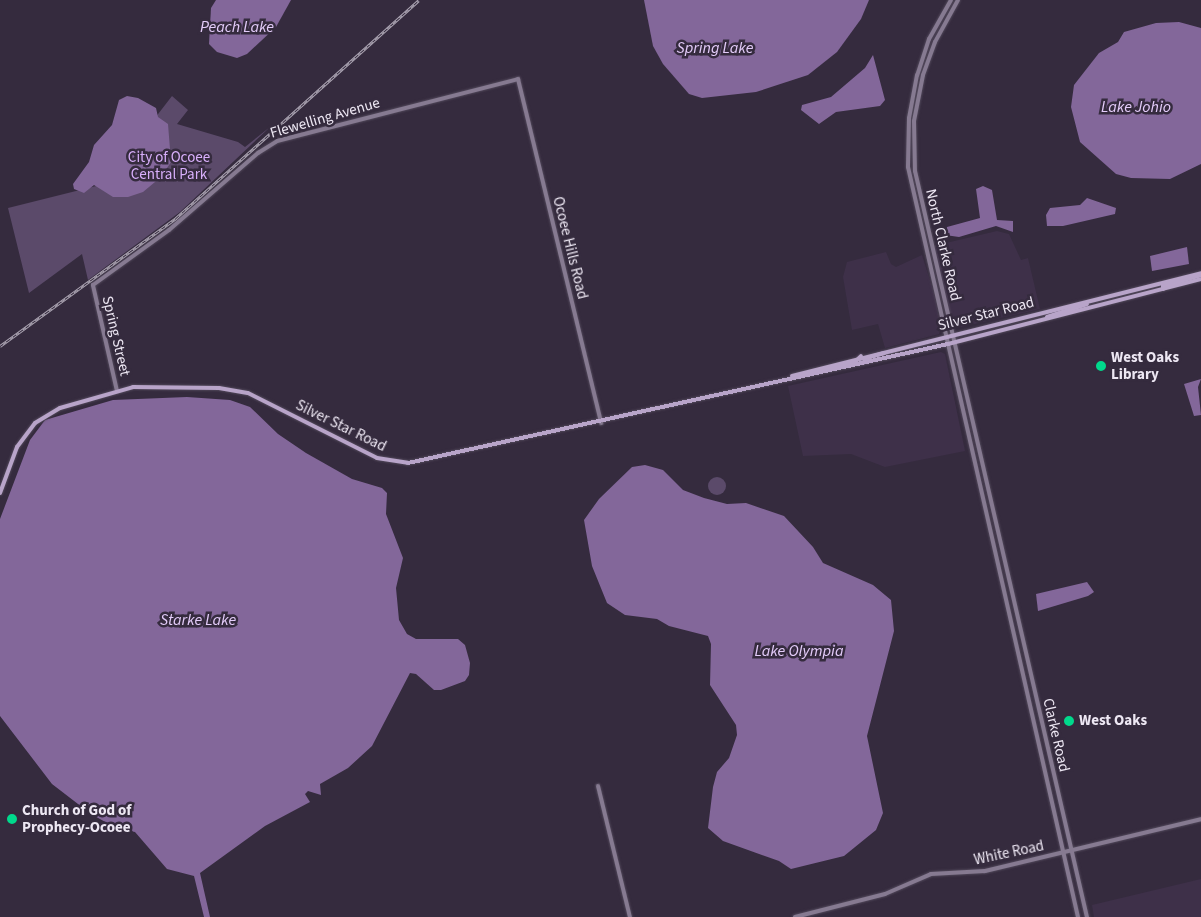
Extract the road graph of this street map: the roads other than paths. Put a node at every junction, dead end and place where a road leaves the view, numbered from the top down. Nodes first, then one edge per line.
1 (951, 0) edge
2 (958, 0) edge
3 (518, 78) joint
4 (1201, 274) edge
5 (1201, 279) edge
6 (93, 285) joint
7 (1164, 289) junction
8 (1097, 299) junction
9 (1046, 318) junction
10 (952, 334) junction
11 (946, 336) junction
12 (954, 342) junction
13 (948, 344) junction
14 (897, 348) junction
15 (861, 356) junction
16 (863, 363) junction
17 (823, 371) junction
18 (778, 381) junction
19 (117, 391) junction
20 (970, 412) junction
21 (964, 413) junction
22 (601, 423) junction
23 (0, 493) edge
24 (997, 558) junction
25 (1003, 558) junction
26 (1045, 738) junction
27 (1039, 739) junction
28 (598, 786) dead end
29 (1201, 819) edge
30 (1071, 851) junction
31 (1064, 852) junction
32 (630, 917) edge
33 (795, 917) edge
34 (1078, 917) edge
35 (1087, 917) edge

1 - 11 street, North Clarke Road
2 - 10 street, North Clarke Road
3 - 6 street, Flewelling Avenue
3 - 22 street, Ocoee Hills Road
4 - 7 main road
4 - 8 main road, Silver Star Road
5 - 7 main road, Silver Star Road
6 - 19 street, Spring Street
7 - 9 main road, Silver Star Road
8 - 9 main road
8 - 10 main road, Silver Star Road
9 - 12 main road, Silver Star Road
10 - 11 main road, Silver Star Road
10 - 12 street, North Clarke Road
11 - 13 street, North Clarke Road
11 - 14 main road, Silver Star Road
12 - 13 main road, Silver Star Road
12 - 20 street, North Clarke Road
13 - 16 main road, Silver Star Road
13 - 21 street, North Clarke Road
14 - 15 main road, Silver Star Road
14 - 16 main road
15 - 17 main road
15 - 18 main road, Silver Star Road
16 - 17 main road, Silver Star Road
17 - 18 main road, Silver Star Road
18 - 22 main road, Silver Star Road
19 - 22 main road, Silver Star Road
19 - 23 main road, Silver Star Road
20 - 21 street
20 - 25 street, North Clarke Road
21 - 24 street, North Clarke Road
24 - 25 street
24 - 27 street, Clarke Road
25 - 26 street, Clarke Road
26 - 27 street
26 - 30 street, Clarke Road
27 - 31 street, Clarke Road
28 - 32 street
29 - 30 street, White Road
30 - 31 street, White Road
30 - 35 street, Clarke Road
31 - 33 street, White Road
31 - 34 street, Clarke Road

